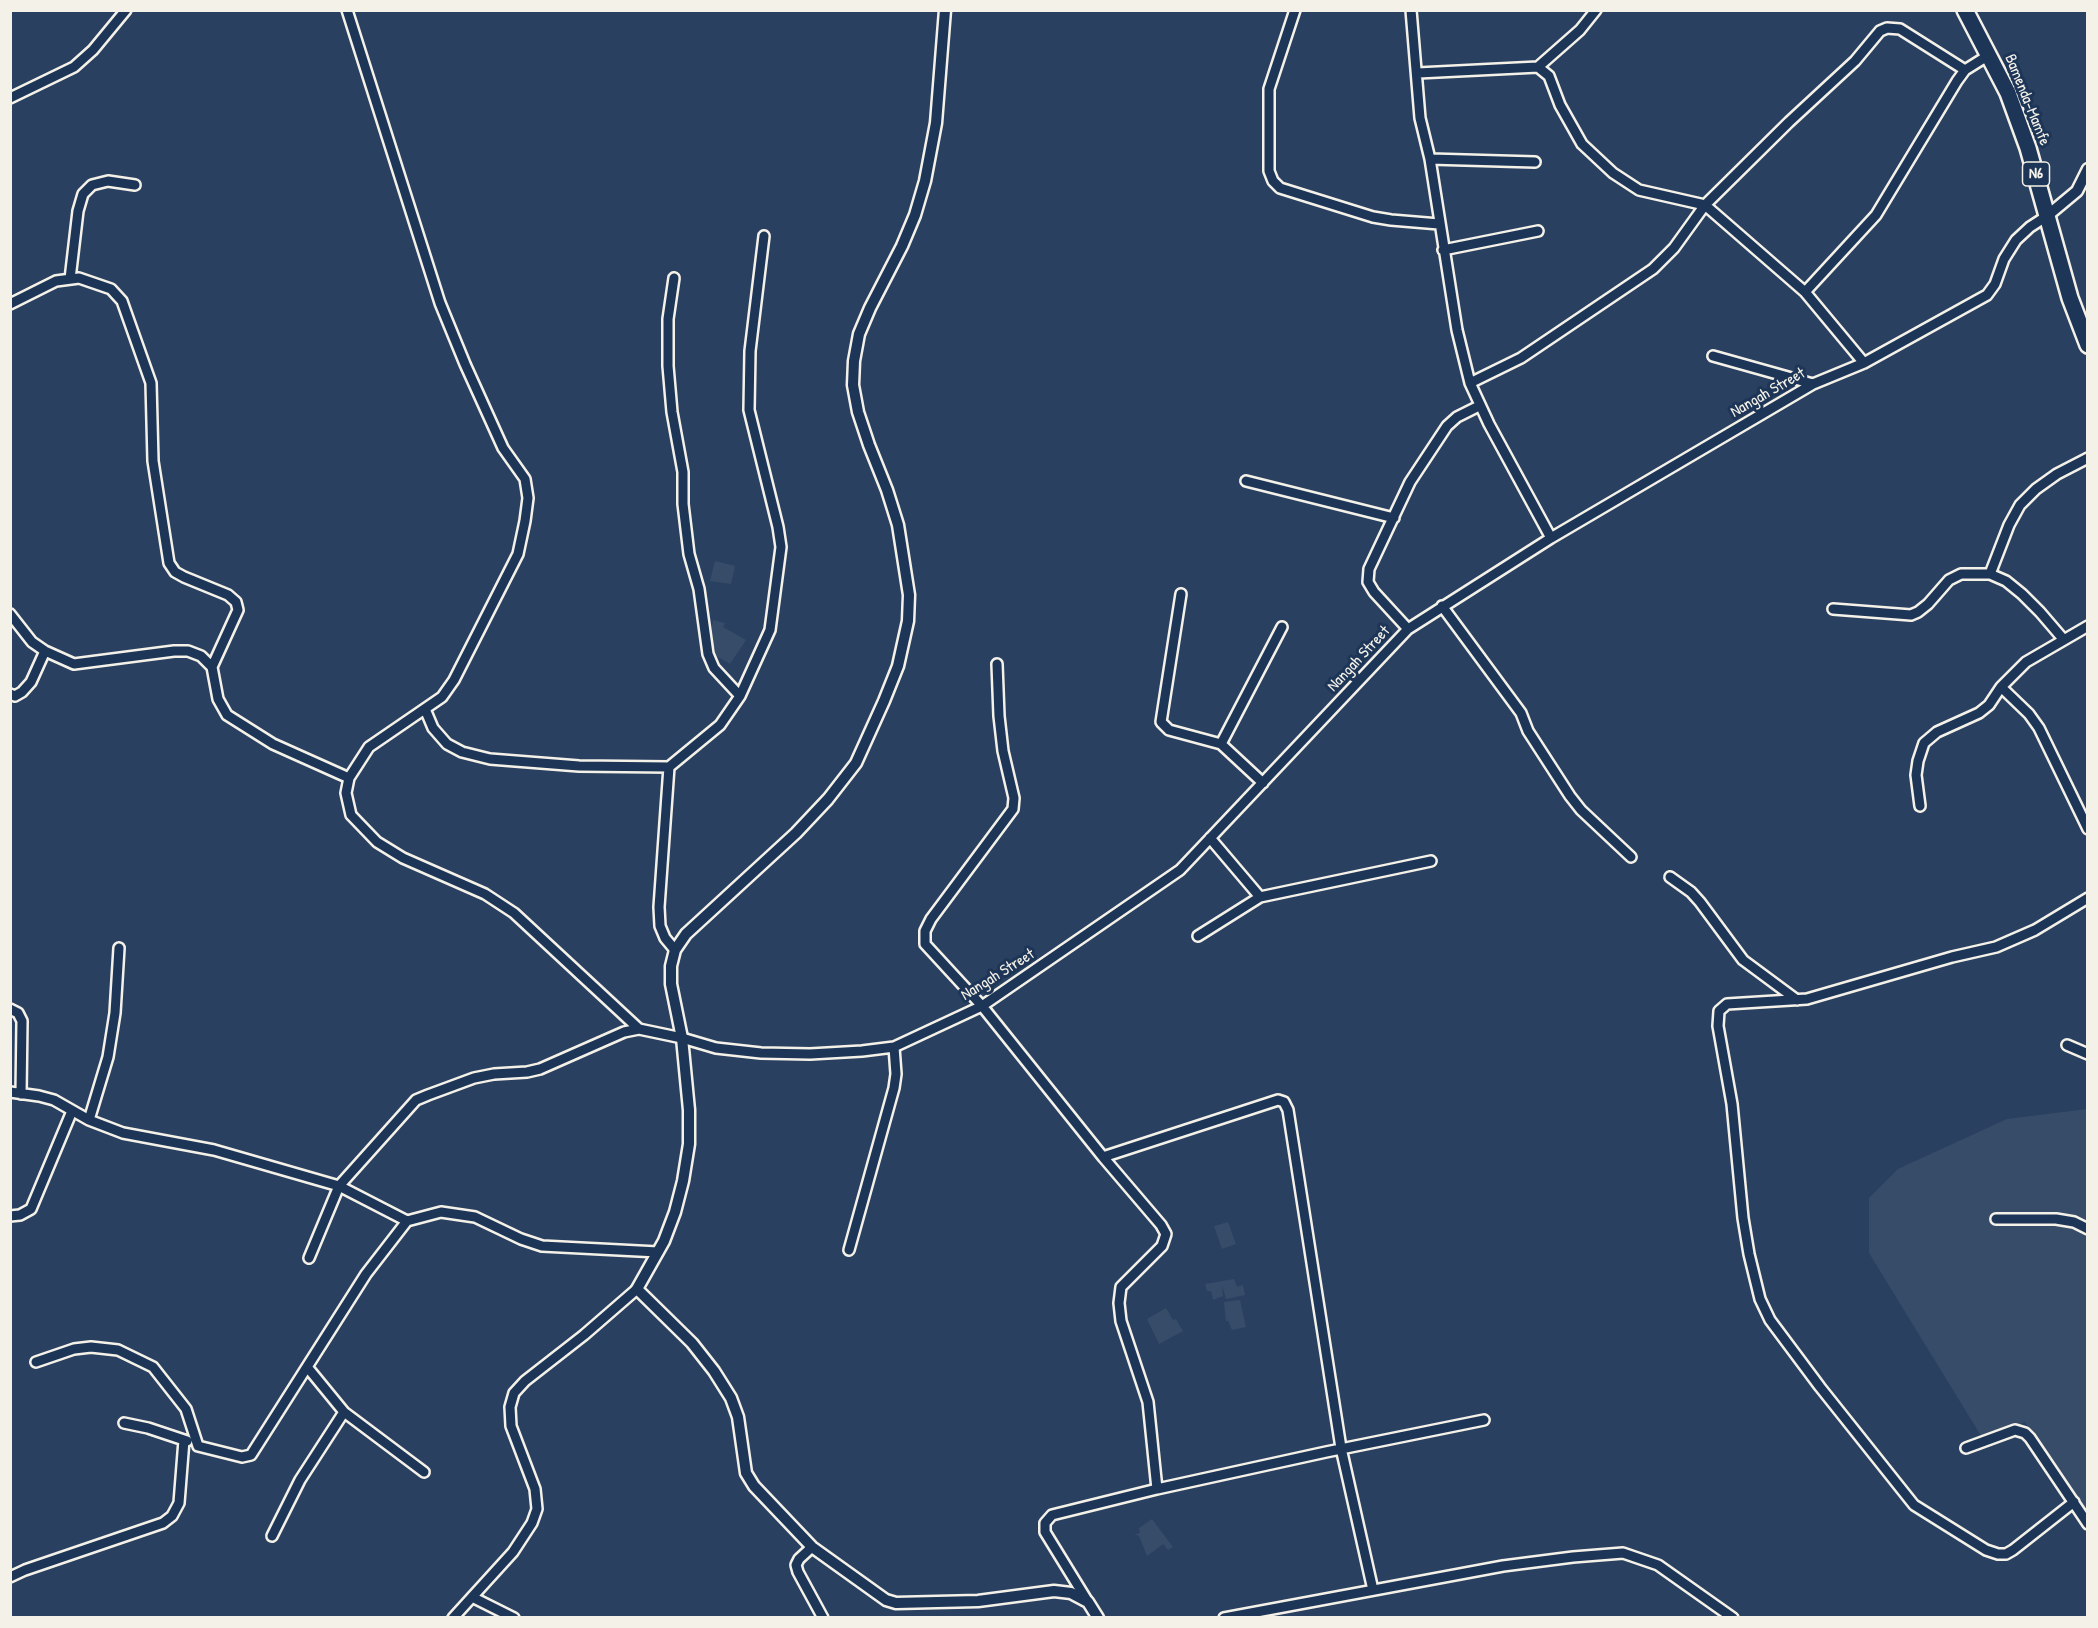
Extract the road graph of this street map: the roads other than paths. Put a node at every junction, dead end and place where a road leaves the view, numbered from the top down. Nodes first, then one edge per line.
1 (126, 10) edge
2 (347, 10) edge
3 (945, 10) edge
4 (1295, 10) edge
5 (1411, 10) edge
6 (1596, 10) edge
7 (1965, 10) edge
8 (1989, 55) junction
9 (1538, 67) junction
10 (1965, 70) junction
11 (1418, 73) junction
12 (10, 98) edge
13 (1430, 159) junction
14 (1535, 162) dead end
15 (2088, 169) edge
16 (135, 185) dead end
17 (1706, 205) junction
18 (2048, 216) junction
19 (1440, 224) junction
20 (1538, 231) dead end
21 (764, 236) dead end
22 (1443, 250) junction
23 (674, 278) dead end
24 (70, 279) junction
25 (1805, 292) junction
26 (10, 304) edge
27 (2088, 345) edge
28 (1713, 356) dead end
29 (1864, 363) junction
30 (1470, 383) junction
31 (1813, 384) junction
32 (1479, 406) junction
33 (2088, 458) edge
34 (1246, 481) dead end
35 (1394, 518) junction
36 (1551, 538) junction
37 (1990, 574) junction
38 (1181, 594) dead end
39 (1442, 606) junction
40 (1833, 609) dead end
41 (10, 614) edge
42 (2088, 626) edge
43 (1282, 627) dead end
44 (1408, 629) junction
45 (2064, 640) junction
46 (45, 651) junction
47 (997, 664) dead end
48 (212, 668) junction
49 (2001, 687) junction
50 (10, 694) edge
51 (740, 696) junction
52 (425, 709) junction
53 (1221, 744) junction
54 (669, 767) junction
55 (349, 778) junction
56 (1263, 783) junction
57 (1920, 806) dead end
58 (2088, 829) edge
59 (1210, 838) junction
60 (1631, 857) dead end
61 (1431, 861) dead end
62 (1670, 878) dead end
63 (1260, 897) junction
64 (2088, 898) edge
65 (1198, 936) dead end
66 (119, 948) dead end
67 (675, 950) junction
68 (1797, 1000) junction
69 (982, 1006) junction
70 (10, 1009) edge
71 (639, 1029) junction
72 (682, 1038) junction
73 (2067, 1045) dead end
74 (894, 1047) junction
75 (2088, 1054) edge
76 (10, 1092) edge
77 (21, 1094) junction
78 (72, 1111) junction
79 (89, 1120) junction
80 (1103, 1157) junction
81 (339, 1186) junction
82 (10, 1216) edge
83 (1996, 1219) dead end
84 (407, 1221) junction
85 (2088, 1229) edge
86 (849, 1250) dead end
87 (658, 1252) junction
88 (309, 1258) dead end
89 (637, 1289) junction
90 (36, 1362) dead end
91 (308, 1368) junction
92 (344, 1412) junction
93 (1484, 1420) dead end
94 (124, 1423) dead end
95 (184, 1440) junction
96 (198, 1446) junction
97 (1341, 1448) junction
98 (1966, 1448) dead end
99 (424, 1472) dead end
100 (1157, 1488) junction
101 (2073, 1502) junction
102 (2088, 1524) edge
103 (272, 1536) dead end
104 (812, 1547) junction
105 (10, 1577) edge
106 (1373, 1590) junction
107 (472, 1597) junction
108 (1088, 1602) junction
109 (453, 1617) edge
110 (514, 1617) edge
111 (823, 1617) edge
112 (1098, 1617) edge
113 (1224, 1617) edge
114 (1733, 1617) edge

1 - 12 street
2 - 52 street
3 - 67 street
4 - 19 street
5 - 11 street
6 - 9 street
7 - 8 highway, Bamenda-Mamfe / N6
8 - 10 street
8 - 18 highway, Bamenda-Mamfe / N6
9 - 11 street
9 - 17 street
10 - 17 street
10 - 25 street
11 - 13 street
13 - 14 street
13 - 19 street
15 - 18 street
16 - 24 street
17 - 25 street
17 - 30 street
18 - 27 highway, Bamenda-Mamfe / N6
18 - 29 street, Nangah Street
19 - 22 street
20 - 22 street
21 - 51 street
22 - 30 street
23 - 51 street
24 - 26 street
24 - 48 street
25 - 29 street
28 - 31 street
29 - 31 street, Nangah Street
30 - 32 street
31 - 36 street, Nangah Street
32 - 35 street
32 - 36 street
33 - 37 street
34 - 35 street
35 - 44 street
36 - 39 street, Nangah Street
37 - 40 street
37 - 45 street
38 - 53 street
39 - 44 street, Nangah Street
39 - 60 street
41 - 46 street
42 - 45 street
43 - 53 street
44 - 56 street, Nangah Street
45 - 49 street
46 - 48 street
46 - 50 street
47 - 69 street
48 - 55 street
49 - 57 street
49 - 58 street
51 - 54 street
52 - 54 street
52 - 55 street
53 - 56 street
54 - 67 street
55 - 71 street
56 - 59 street, Nangah Street
59 - 63 street
59 - 69 street, Nangah Street
61 - 63 street
62 - 68 street
63 - 65 street
64 - 68 street
66 - 79 street
67 - 72 street
68 - 101 street
69 - 74 street, Nangah Street
69 - 80 street
70 - 77 street
71 - 72 street, Nangah Street
71 - 81 street
72 - 74 street, Nangah Street
72 - 87 street
73 - 75 street
74 - 86 street
76 - 77 street
77 - 78 street
78 - 79 street
78 - 82 street
79 - 81 street
80 - 97 street
80 - 100 street
81 - 84 street
81 - 88 street
83 - 85 street
84 - 87 street
84 - 91 street
87 - 89 street
89 - 104 street
89 - 107 street
90 - 96 street
91 - 92 street
91 - 96 street
92 - 99 street
92 - 103 street
93 - 97 street
94 - 95 street
95 - 96 street
95 - 105 street
97 - 100 street
97 - 106 street
98 - 101 street
100 - 108 street
101 - 102 street
104 - 108 street
104 - 111 street
106 - 113 street
106 - 114 street
107 - 109 street
107 - 110 street
108 - 112 street

